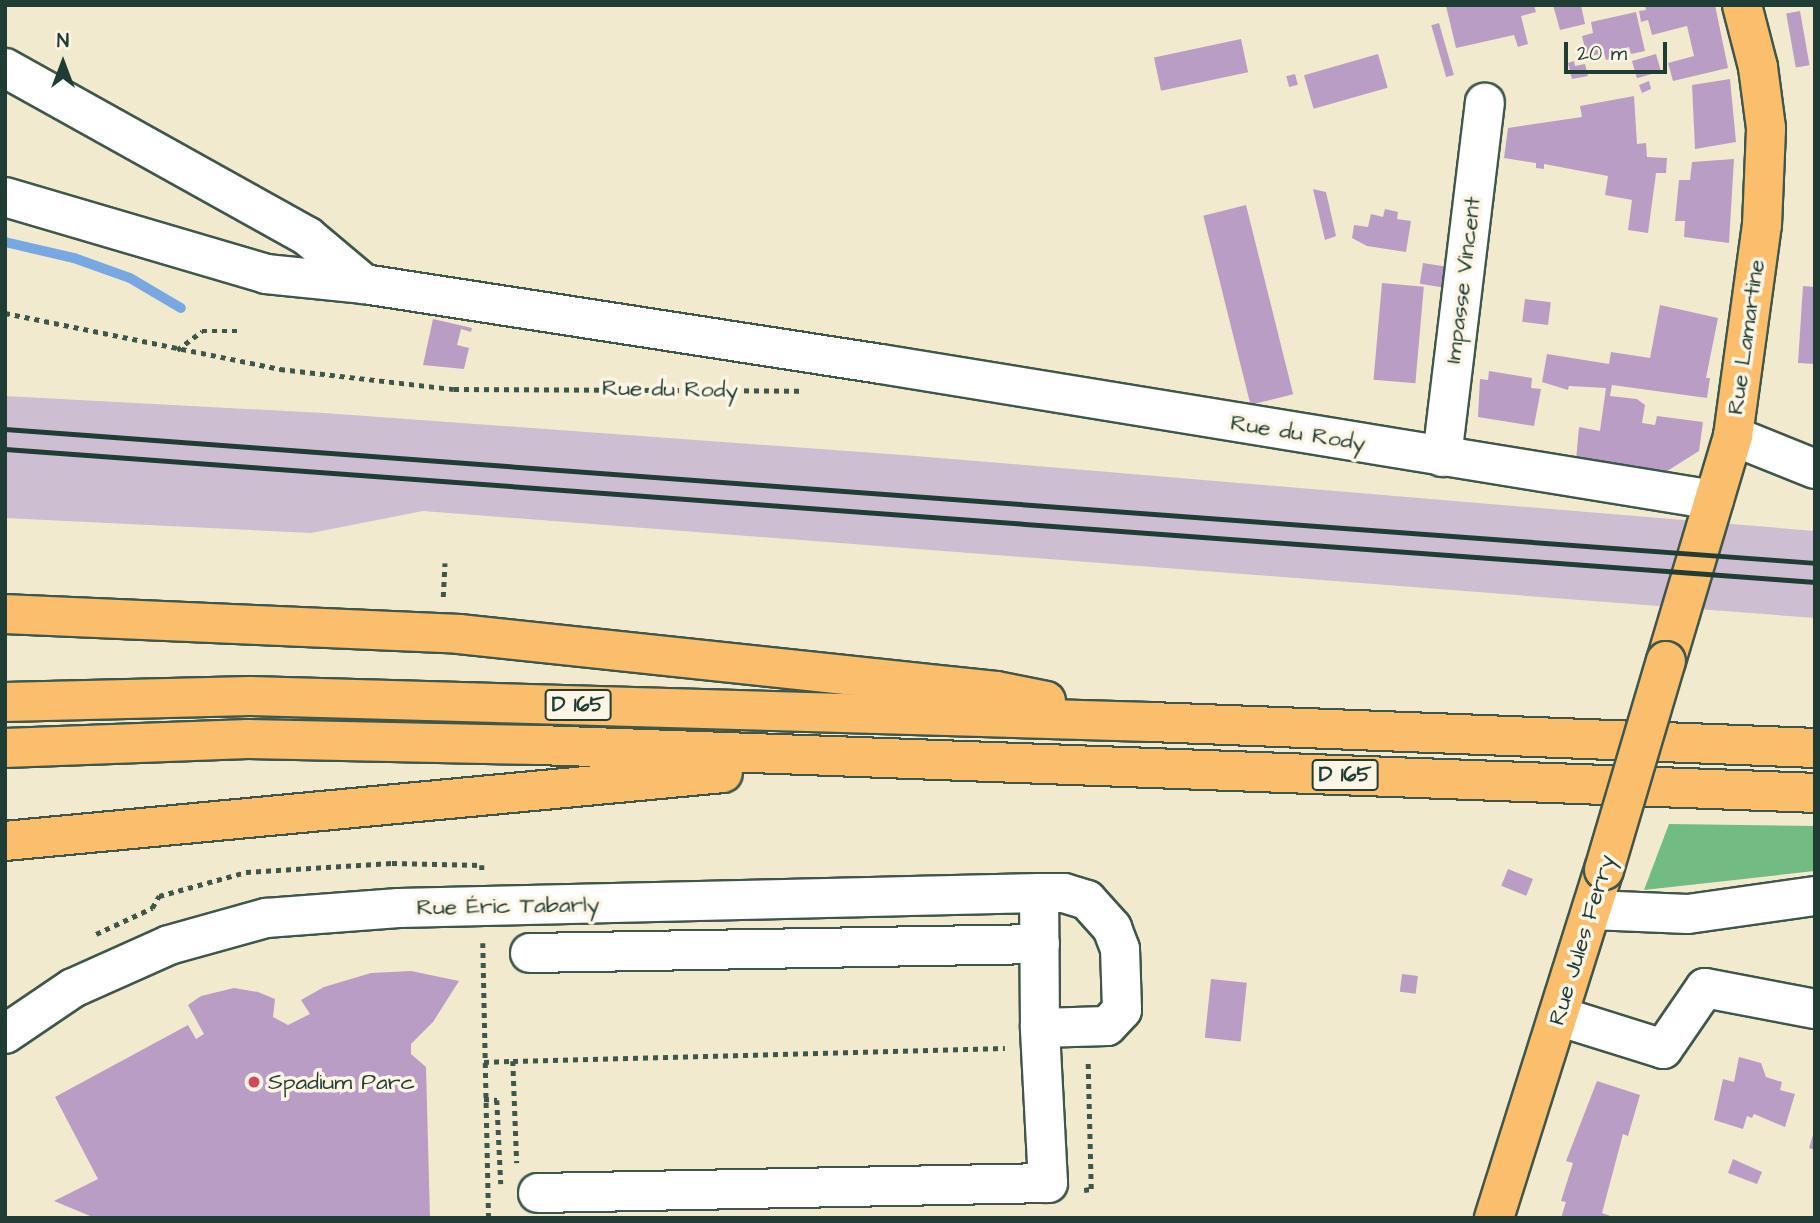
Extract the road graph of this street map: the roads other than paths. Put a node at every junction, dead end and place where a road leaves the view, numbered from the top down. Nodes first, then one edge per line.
1 (1742, 5) edge
2 (5, 68) edge
3 (1485, 103) dead end
4 (5, 197) edge
5 (364, 284) junction
6 (1733, 436) junction
7 (1442, 457) junction
8 (1815, 469) edge
9 (1714, 500) junction
10 (5, 614) edge
11 (1666, 661) joint
12 (5, 702) edge
13 (1151, 722) junction
14 (5, 748) edge
15 (1815, 748) edge
16 (875, 758) junction
17 (1815, 793) edge
18 (5, 841) edge
19 (1039, 893) junction
20 (1815, 896) edge
21 (786, 899) junction
22 (612, 903) junction
23 (1592, 909) junction
24 (1040, 944) junction
25 (788, 949) junction
26 (614, 952) junction
27 (530, 953) dead end
28 (1815, 1009) edge
29 (1558, 1016) junction
30 (5, 1034) edge
31 (1041, 1037) junction
32 (519, 1185) road end
33 (1494, 1218) edge

1 - 6 main road, Rue Lamartine
2 - 5 street
3 - 7 street, Impasse Vincent
4 - 5 street, Rue du Rody
5 - 7 street, Rue du Rody
6 - 8 street
6 - 9 main road, Rue Lamartine
7 - 9 street, Rue du Rody
9 - 11 main road, Rue Lamartine
10 - 13 main road
11 - 23 main road, Rue Jules Ferry, bridge
12 - 13 main road, D 165
13 - 15 main road, D 165
14 - 16 main road, D 165
16 - 17 main road, D 165
16 - 18 main road
19 - 21 street, Rue Éric Tabarly
19 - 24 street
19 - 31 street, Rue Éric Tabarly
20 - 23 street
21 - 22 street, Rue Éric Tabarly
21 - 25 street
22 - 26 street
22 - 30 street, Rue Éric Tabarly
23 - 29 main road, Rue Jules Ferry
24 - 25 street
24 - 31 street
25 - 26 street
26 - 27 street
28 - 29 street
29 - 33 main road, Rue Jules Ferry
31 - 32 street

